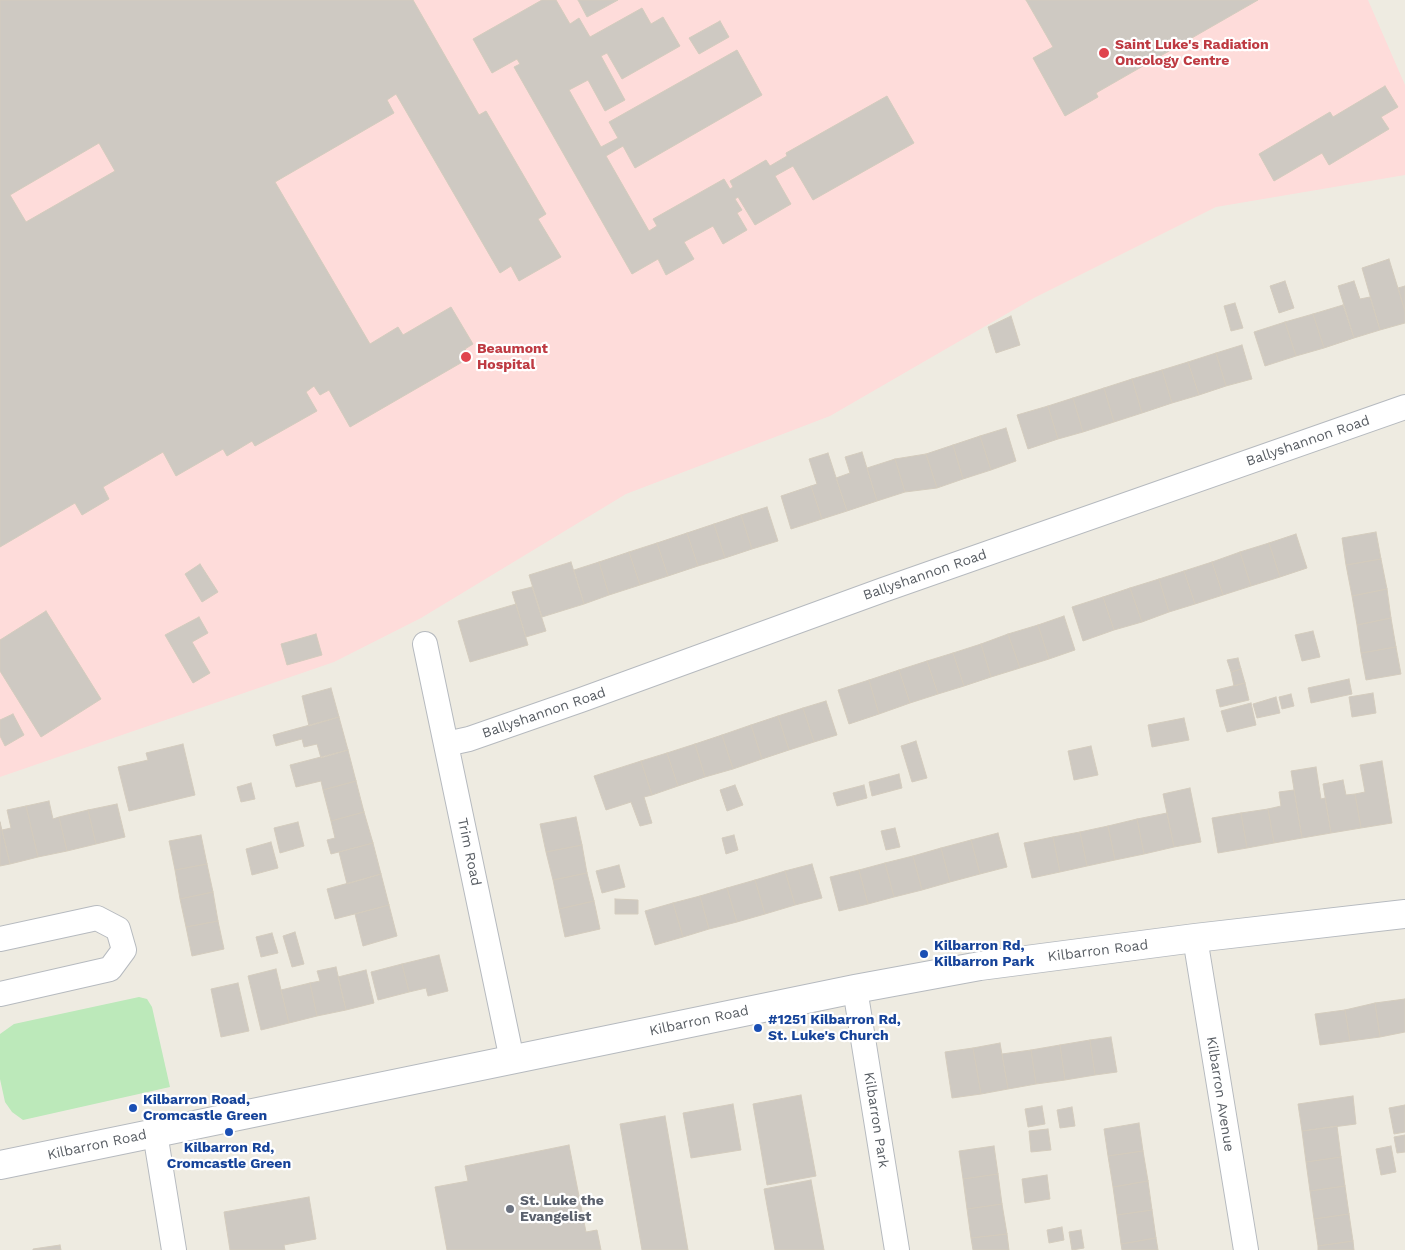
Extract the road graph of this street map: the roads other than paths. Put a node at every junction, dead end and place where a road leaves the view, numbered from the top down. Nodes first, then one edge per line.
1 (1405, 406) edge
2 (425, 644) dead end
3 (446, 744) junction
4 (1405, 914) edge
5 (1194, 938) junction
6 (0, 939) edge
7 (855, 989) junction
8 (0, 994) edge
9 (512, 1060) junction
10 (155, 1133) junction
11 (0, 1165) edge
12 (174, 1250) edge
13 (897, 1250) edge
14 (1246, 1250) edge

1 - 3 street, Ballyshannon Road
2 - 3 street, Trim Road
3 - 9 street, Trim Road
4 - 5 street, Kilbarron Road
5 - 7 street, Kilbarron Road
5 - 14 street, Kilbarron Avenue
6 - 8 street
7 - 9 street, Kilbarron Road
7 - 13 street, Kilbarron Park
9 - 10 street, Kilbarron Road
10 - 11 street, Kilbarron Road
10 - 12 street

